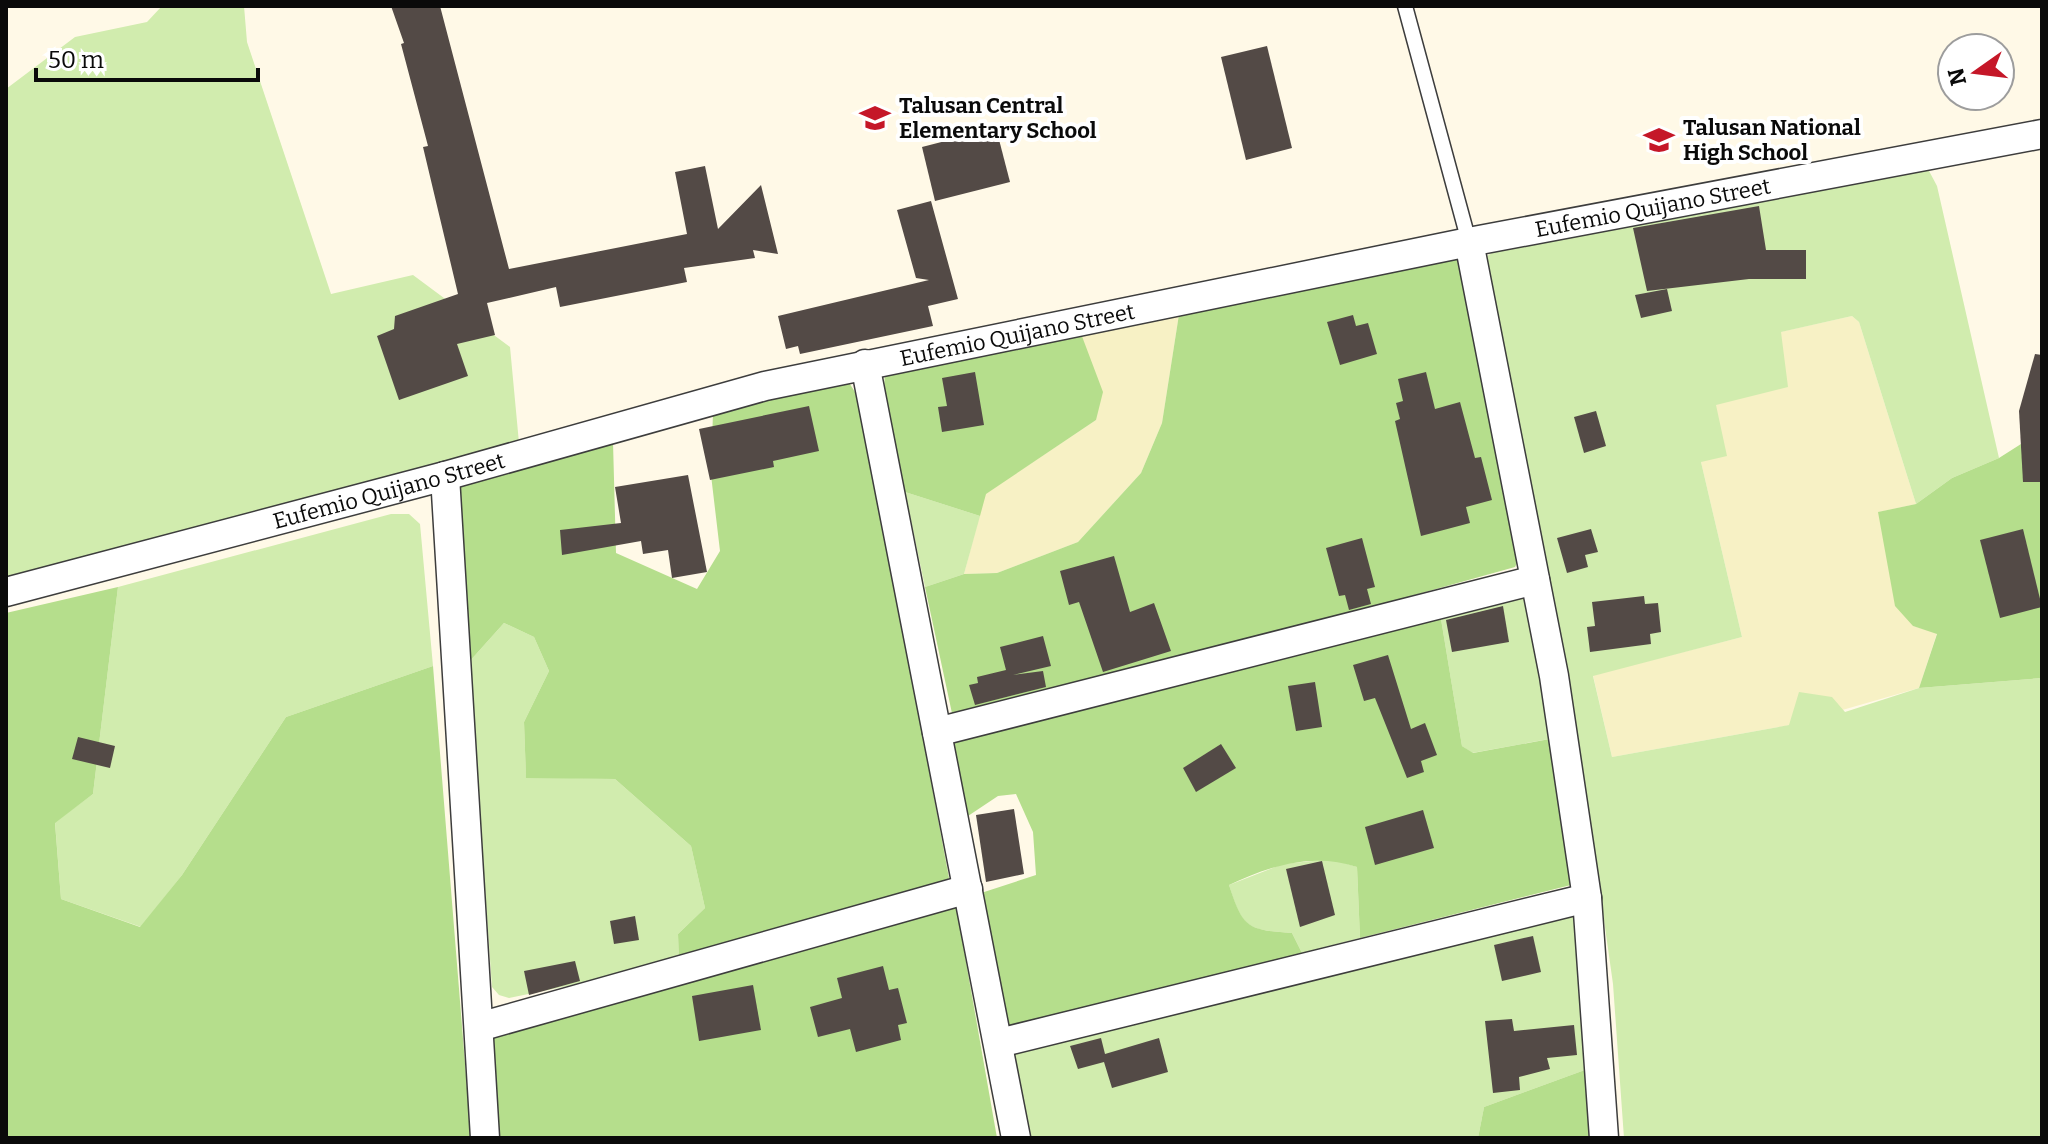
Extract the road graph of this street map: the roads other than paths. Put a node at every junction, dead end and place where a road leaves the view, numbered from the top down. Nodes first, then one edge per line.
1 (1405, 6) edge
2 (2042, 134) edge
3 (1469, 242) junction
4 (865, 364) junction
5 (445, 476) junction
6 (1535, 580) junction
7 (6, 592) edge
8 (937, 732) junction
9 (968, 889) junction
10 (1587, 898) junction
11 (479, 1027) junction
12 (999, 1043) junction
13 (485, 1138) edge
14 (1016, 1138) edge
15 (1604, 1138) edge

1 - 3 lane
2 - 3 street, Eufemio Quijano Street
3 - 4 street, Eufemio Quijano Street
3 - 6 street
4 - 5 street, Eufemio Quijano Street
4 - 8 street
5 - 7 street, Eufemio Quijano Street
5 - 11 street
6 - 8 street
6 - 10 street
8 - 9 street
9 - 11 street
9 - 12 street
10 - 12 street
10 - 15 street
11 - 13 street
12 - 14 street

